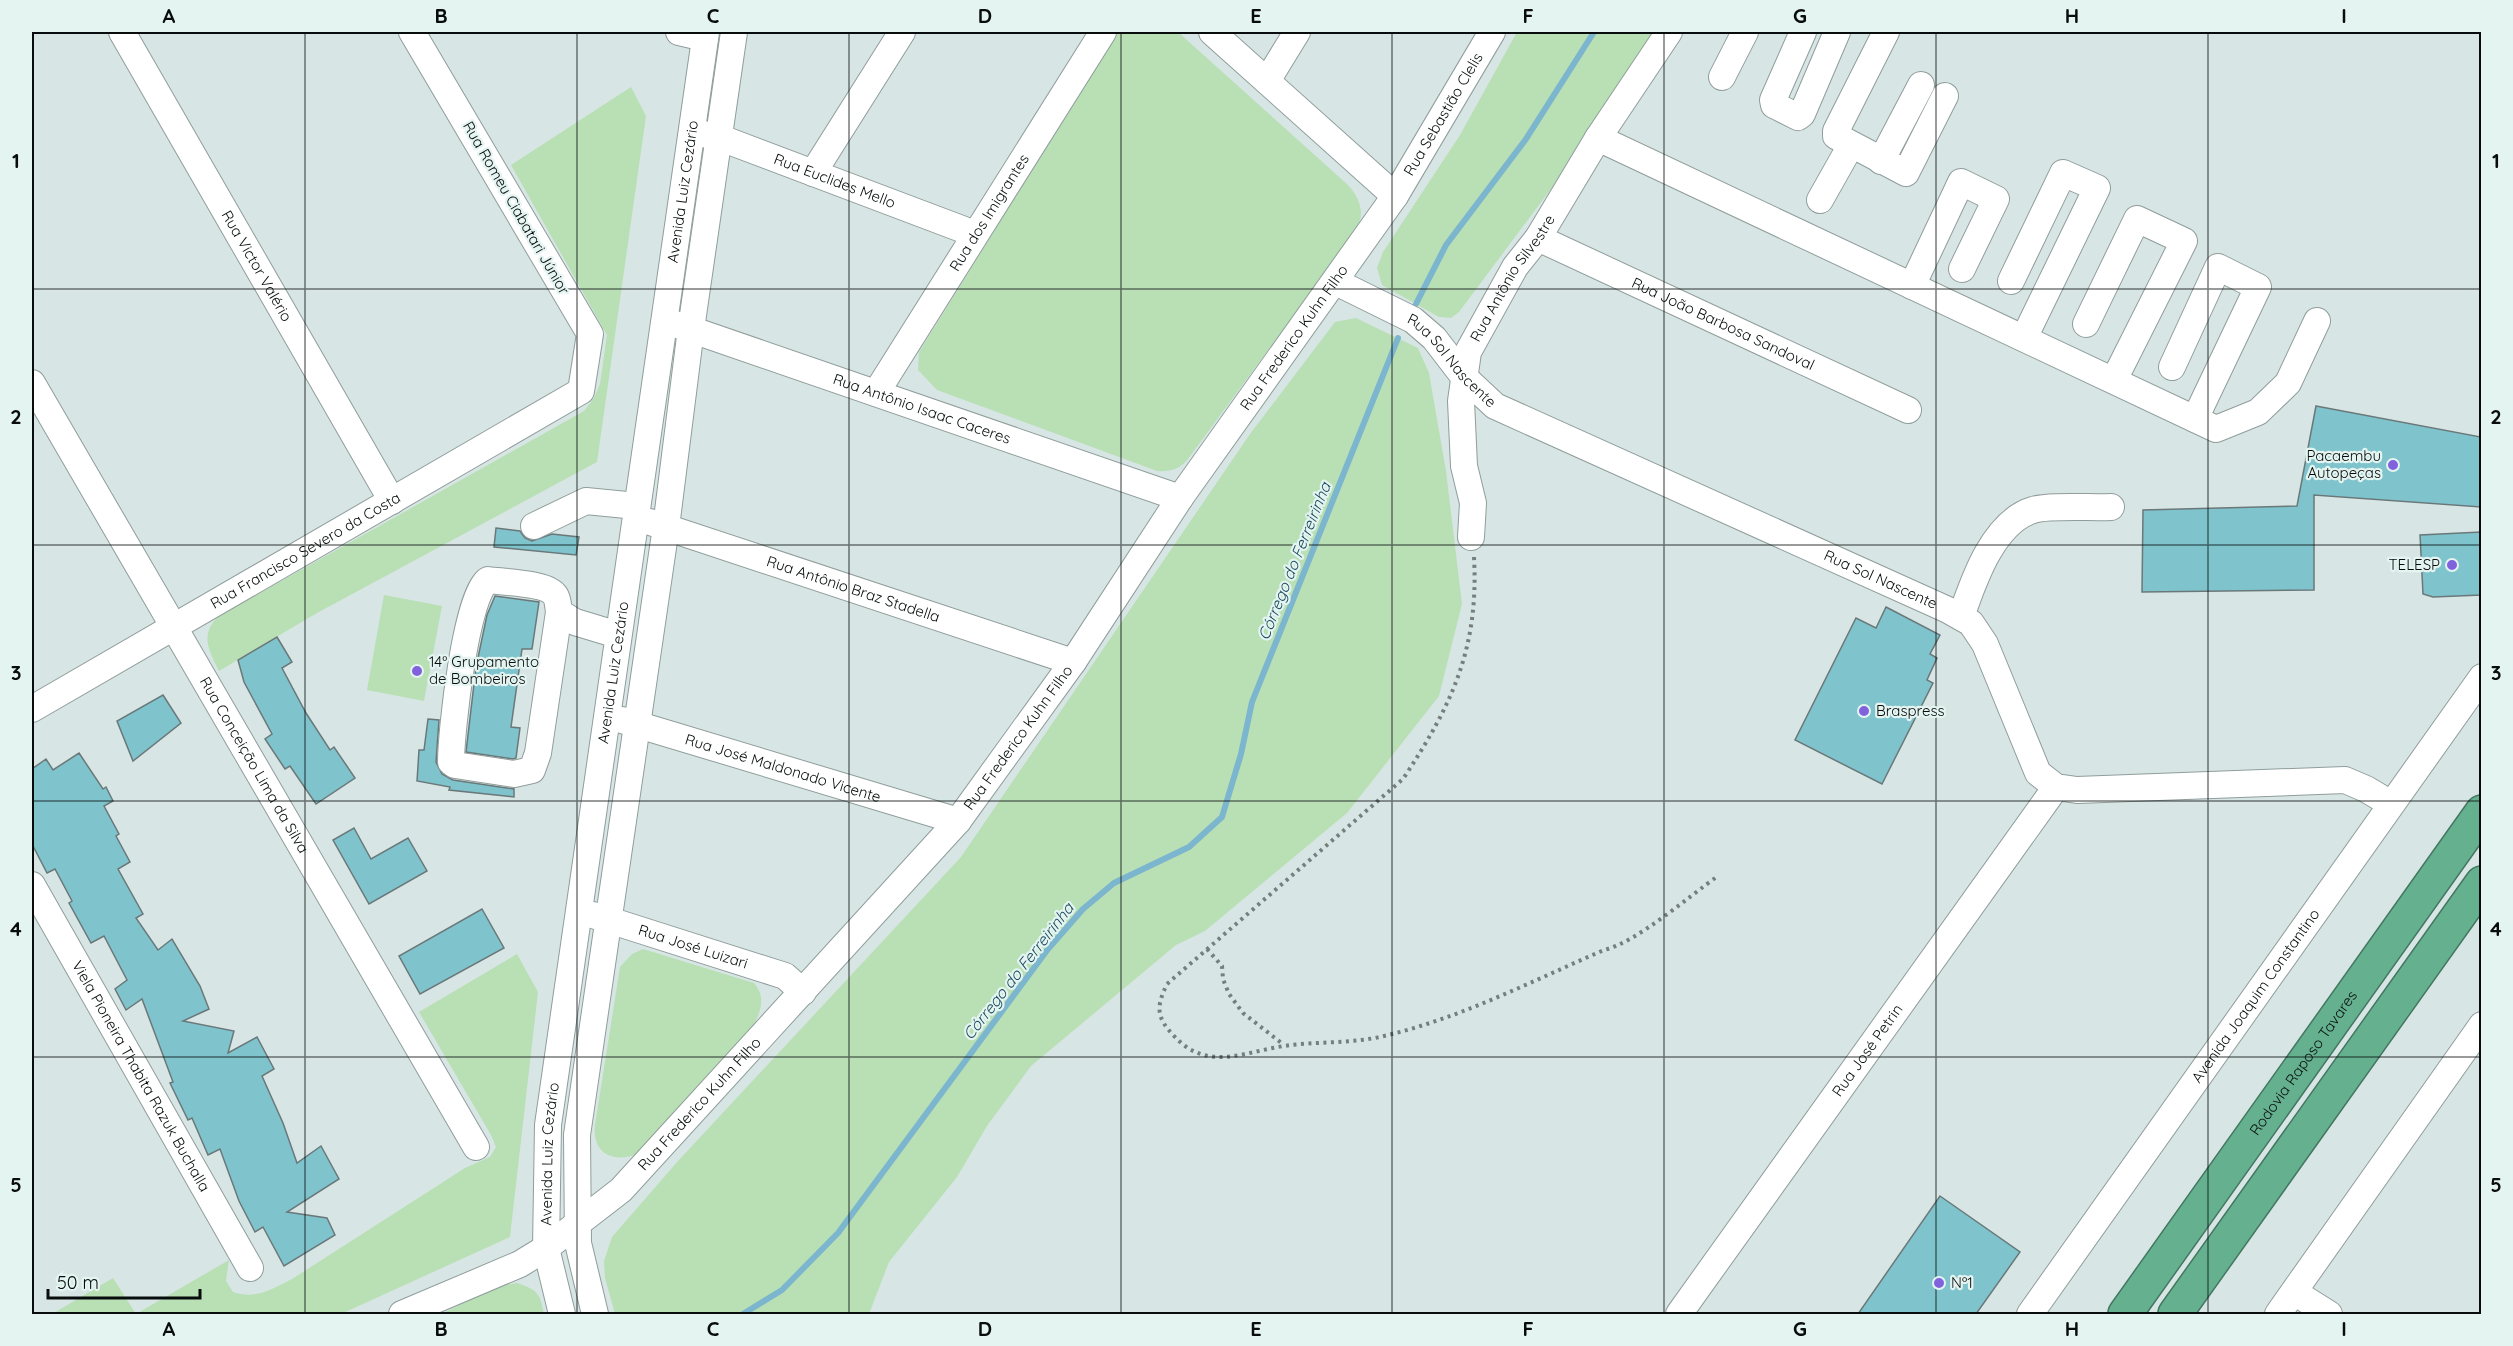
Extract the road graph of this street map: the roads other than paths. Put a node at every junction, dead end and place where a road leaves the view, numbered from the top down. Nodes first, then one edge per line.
1 (122, 32) edge
2 (412, 32) edge
3 (679, 32) edge
4 (734, 32) edge
5 (902, 32) edge
6 (1103, 32) edge
7 (1212, 32) edge
8 (1298, 32) edge
9 (1492, 32) edge
10 (1669, 32) edge
11 (1745, 32) edge
12 (1803, 32) edge
13 (1838, 32) edge
14 (1886, 32) edge
15 (705, 35) edge
16 (1722, 77) dead end
17 (1267, 81) junction
18 (1921, 85) dead end
19 (1945, 96) dead end
20 (691, 132) junction
21 (718, 137) junction
22 (1598, 138) junction
23 (1851, 145) junction
24 (1881, 161) junction
25 (813, 173) junction
26 (1395, 196) junction
27 (1820, 200) dead end
28 (975, 234) junction
29 (1538, 238) junction
30 (1962, 269) dead end
31 (2011, 281) dead end
32 (1336, 282) junction
33 (1912, 286) junction
34 (664, 320) junction
35 (2317, 321) dead end
36 (2086, 324) dead end
37 (691, 330) junction
38 (2024, 338) junction
39 (2172, 367) dead end
40 (1464, 377) junction
41 (2114, 380) junction
42 (32, 383) edge
43 (581, 391) joint
44 (876, 393) junction
45 (1908, 410) dead end
46 (2195, 419) junction
47 (1180, 498) junction
48 (392, 501) junction
49 (2111, 507) dead end
50 (636, 512) junction
51 (534, 526) dead end
52 (666, 527) junction
53 (1471, 537) road end
54 (560, 612) junction
55 (1961, 617) junction
56 (652, 620) junction
57 (620, 624) junction
58 (174, 627) junction
59 (1073, 662) junction
60 (2481, 676) edge
61 (32, 710) edge
62 (607, 715) junction
63 (637, 724) junction
64 (2056, 787) junction
65 (2391, 804) junction
66 (2481, 812) edge
67 (958, 821) junction
68 (2481, 883) edge
69 (32, 885) edge
70 (579, 911) junction
71 (607, 920) junction
72 (803, 992) junction
73 (2481, 1025) edge
74 (476, 1147) dead end
75 (578, 1224) junction
76 (546, 1248) junction
77 (250, 1268) dead end
78 (2294, 1292) junction
79 (402, 1314) edge
80 (562, 1314) edge
81 (595, 1314) edge
82 (1679, 1314) edge
83 (2030, 1314) edge
84 (2125, 1314) edge
85 (2175, 1314) edge
86 (2278, 1314) edge
87 (2329, 1314) edge

1 - 48 street, Rua Victor Valério
2 - 43 street, Rua Romeu Ciabatari Júnior
3 - 15 street
4 - 21 street, Avenida Luiz Cezário
5 - 25 street
6 - 28 street, Rua dos Imigrantes
7 - 17 street
8 - 17 street
9 - 26 street, Rua Sebastião Clelis
10 - 22 street, Rua Antônio Silvestre
11 - 16 street
12 - 13 street
14 - 23 street
15 - 20 street, Avenida Luiz Cezário
17 - 26 street
18 - 24 street
19 - 24 street
20 - 21 street, Rua Euclides Mello
20 - 34 street, Avenida Luiz Cezário
21 - 25 street, Rua Euclides Mello
21 - 37 street, Avenida Luiz Cezário
22 - 29 street, Rua Antônio Silvestre
22 - 33 street
23 - 24 street
23 - 27 street
25 - 28 street, Rua Euclides Mello
26 - 32 street, Rua Frederico Kuhn Filho
28 - 44 street, Rua dos Imigrantes
29 - 40 street, Rua Antônio Silvestre
29 - 45 street, Rua João Barbosa Sandoval
30 - 33 street
31 - 38 street
32 - 40 street, Rua Sol Nascente
32 - 47 street, Rua Frederico Kuhn Filho
33 - 38 street
34 - 37 street, Rua Antônio Isaac Caceres
34 - 50 street, Avenida Luiz Cezário
35 - 46 street
36 - 41 street
37 - 44 street, Rua Antônio Isaac Caceres
37 - 52 street, Avenida Luiz Cezário
38 - 41 street
39 - 46 street
40 - 53 street, Rua Antônio Silvestre
40 - 55 street, Rua Sol Nascente
41 - 46 street
42 - 58 street, Rua Conceição Lima da Silva
43 - 48 street, Rua Francisco Severo da Costa
44 - 47 street, Rua Antônio Isaac Caceres
47 - 59 street, Rua Frederico Kuhn Filho
48 - 58 street, Rua Francisco Severo da Costa
49 - 55 street
50 - 51 street, Rua Antônio Braz Stadella
50 - 52 street, Rua Antônio Braz Stadella
50 - 57 street, Avenida Luiz Cezário
52 - 56 street, Avenida Luiz Cezário
52 - 59 street, Rua Antônio Braz Stadella
54 - 54 street
54 - 57 street
55 - 64 street, Rua Sol Nascente
56 - 57 street
56 - 63 street, Avenida Luiz Cezário
57 - 62 street, Avenida Luiz Cezário
58 - 61 street, Rua Francisco Severo da Costa
58 - 74 street, Rua Conceição Lima da Silva
59 - 67 street, Rua Frederico Kuhn Filho
60 - 65 street, Avenida Joaquim Constantino
62 - 63 street, Rua José Maldonado Vicente
62 - 70 street, Avenida Luiz Cezário
63 - 67 street, Rua José Maldonado Vicente
63 - 71 street, Avenida Luiz Cezário
64 - 65 street
64 - 82 street, Rua José Petrin
65 - 83 street, Avenida Joaquim Constantino
66 - 84 highway, Rodovia Raposo Tavares
67 - 72 street, Rua Frederico Kuhn Filho
68 - 85 highway
69 - 77 street, Viela Pioneira Thabita Razuk Buchalla
70 - 71 street, Rua José Luizari
70 - 76 street, Avenida Luiz Cezário
71 - 72 street, Rua José Luizari
71 - 75 street, Avenida Luiz Cezário
72 - 75 street, Rua Frederico Kuhn Filho
73 - 78 street
75 - 76 street, Rua Frederico Kuhn Filho
75 - 81 street, Avenida Luiz Cezário
76 - 79 street, Rua Frederico Kuhn Filho
76 - 80 street, Avenida Luiz Cezário
78 - 86 street
78 - 87 street

